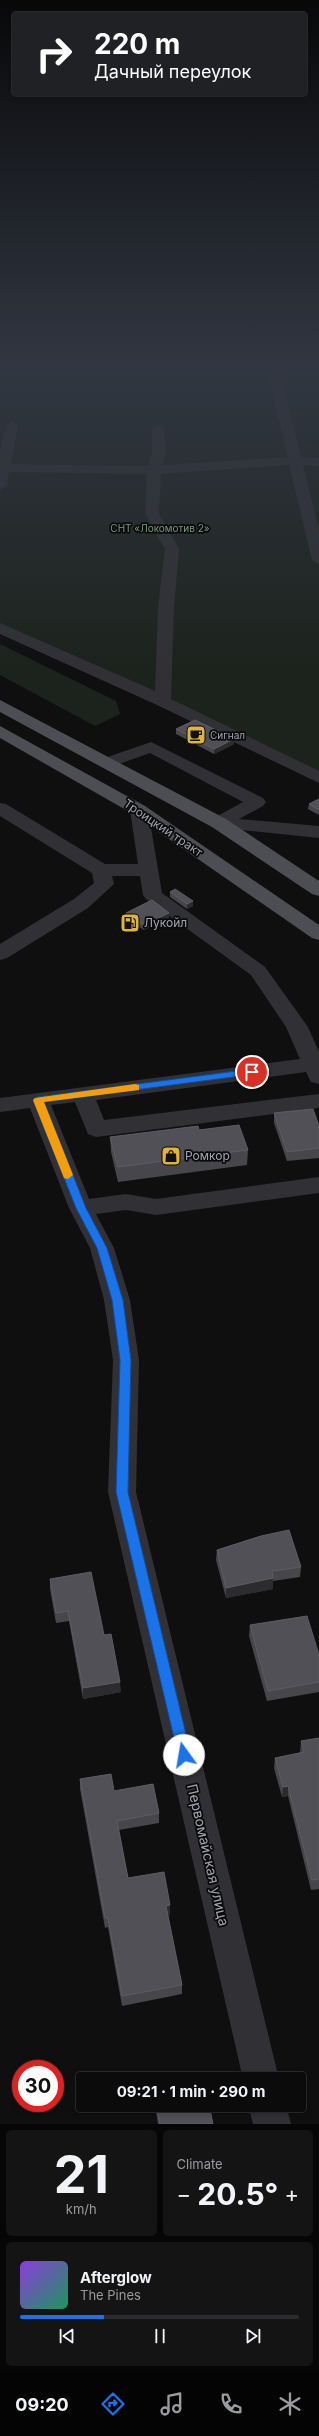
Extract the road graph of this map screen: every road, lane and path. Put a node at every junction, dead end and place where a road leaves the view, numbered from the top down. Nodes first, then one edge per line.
1 (2, 469) edge
2 (87, 469) edge
3 (166, 469) edge
4 (297, 469) edge
5 (154, 470) junction
6 (0, 486) edge
7 (319, 560) edge
8 (0, 628) edge
9 (164, 701) junction
10 (0, 705) edge
11 (0, 731) edge
12 (108, 763) junction
13 (319, 778) edge
14 (0, 808) edge
15 (139, 810) junction
16 (219, 823) junction
17 (319, 832) edge
18 (101, 870) junction
19 (148, 870) junction
20 (319, 890) edge
21 (319, 934) edge
22 (0, 954) edge
23 (317, 1068) edge
24 (83, 1094) junction
25 (38, 1100) junction
26 (319, 1101) edge
27 (0, 1105) edge
28 (319, 1185) edge
29 (81, 1208) junction
30 (259, 2072) edge
31 (269, 2112) edge
32 (272, 2124) edge

1 - 6 street
2 - 5 street
3 - 5 street
4 - 7 street
5 - 9 street
8 - 9 street
9 - 13 street
10 - 12 main road
11 - 15 main road, Троицкий тракт
12 - 16 main road
12 - 16 street
14 - 18 street
15 - 19 street
15 - 21 main road, Троицкий тракт
16 - 17 street
16 - 20 main road
18 - 19 street
18 - 22 street
19 - 23 street
23 - 24 street
24 - 25 street
24 - 26 street
25 - 27 street
25 - 29 street, Первомайская улица
28 - 29 street
29 - 30 street, Первомайская улица
31 - 32 street

